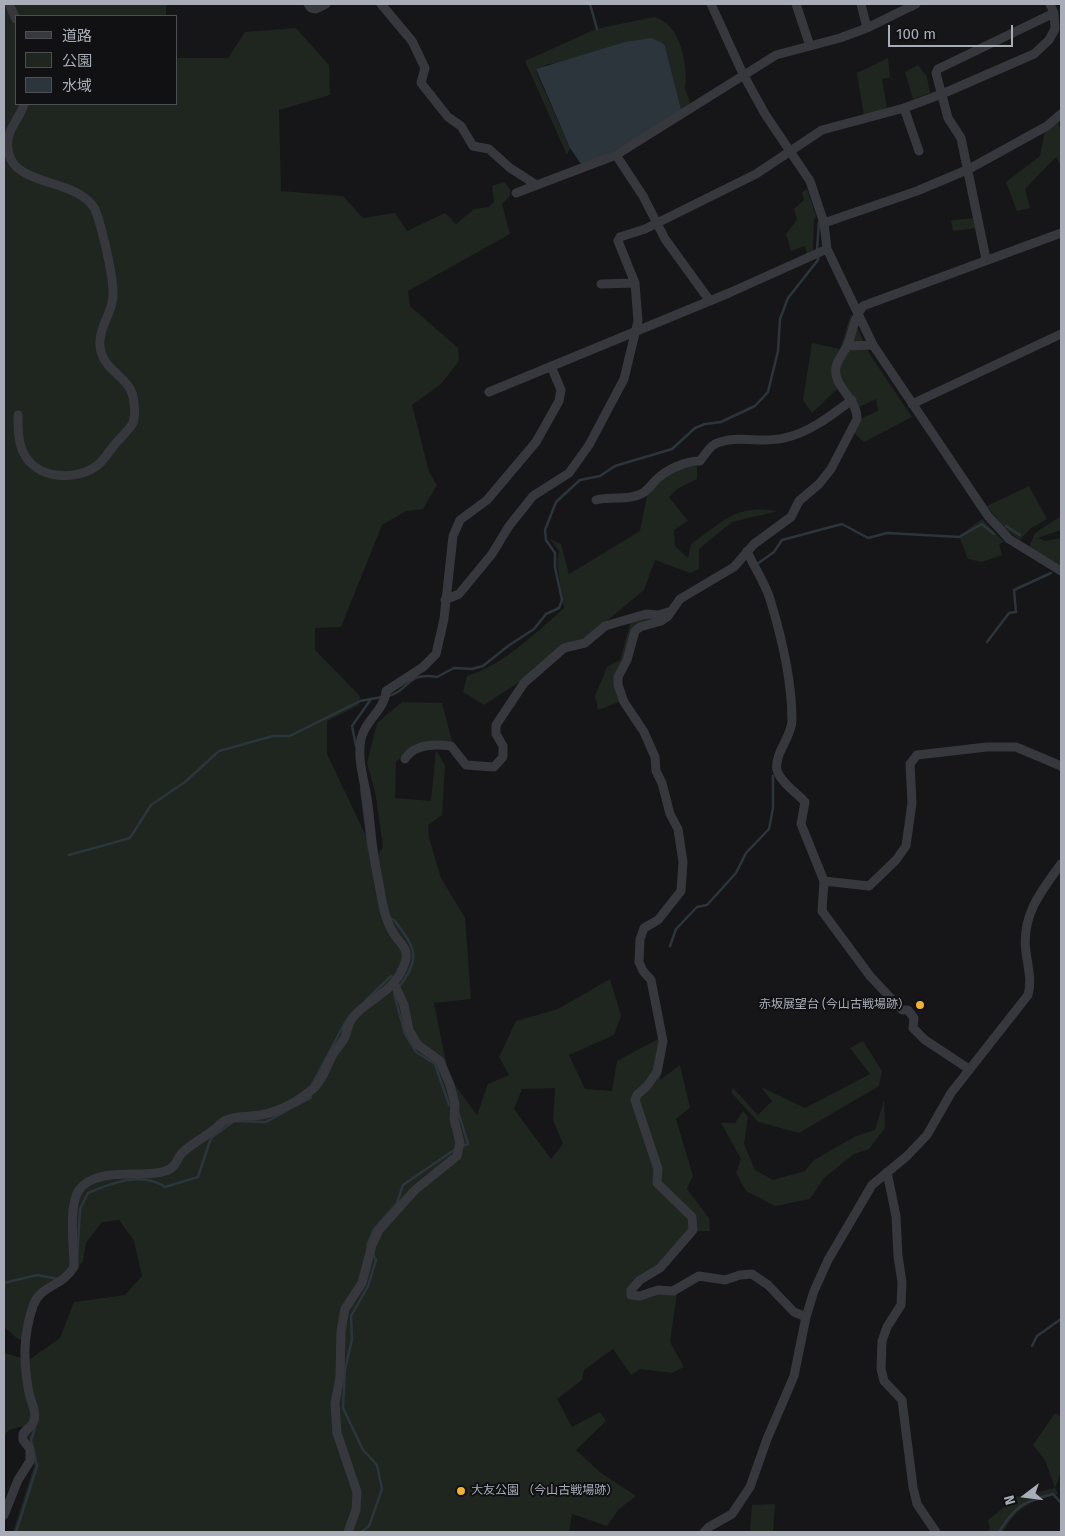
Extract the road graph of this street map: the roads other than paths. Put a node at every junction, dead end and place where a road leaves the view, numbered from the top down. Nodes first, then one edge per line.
1 (9, 4) edge
2 (308, 4) edge
3 (326, 4) edge
4 (381, 4) edge
5 (711, 4) edge
6 (796, 4) edge
7 (861, 4) edge
8 (916, 4) edge
9 (1050, 4) edge
10 (1054, 13) junction
11 (15, 17) edge
12 (867, 28) junction
13 (1058, 31) edge
14 (810, 46) junction
15 (743, 74) junction
16 (942, 94) junction
17 (24, 105) edge
18 (904, 108) junction
19 (1061, 114) edge
20 (919, 151) dead end
21 (791, 152) junction
22 (616, 154) junction
23 (968, 165) junction
24 (535, 184) junction
25 (516, 193) dead end
26 (822, 218) junction
27 (658, 223) junction
28 (1061, 233) edge
29 (825, 250) junction
30 (986, 259) junction
31 (635, 283) junction
32 (601, 284) dead end
33 (710, 301) junction
34 (858, 313) junction
35 (637, 331) junction
36 (1061, 334) edge
37 (873, 345) junction
38 (847, 346) junction
39 (551, 366) junction
40 (489, 392) dead end
41 (852, 400) junction
42 (912, 404) junction
43 (18, 415) dead end
44 (596, 500) dead end
45 (747, 551) junction
46 (1061, 571) edge
47 (445, 600) junction
48 (668, 612) junction
49 (405, 759) dead end
50 (1061, 766) edge
51 (1061, 864) edge
52 (824, 881) junction
53 (395, 980) junction
54 (969, 1069) junction
55 (887, 1172) junction
56 (806, 1317) junction
57 (4, 1514) edge
58 (348, 1532) edge
59 (704, 1532) edge
60 (936, 1532) edge

1 - 11 street
2 - 3 street
4 - 24 street
5 - 15 street
6 - 14 street
7 - 12 street
8 - 12 street
9 - 10 street
10 - 13 street
10 - 16 street
12 - 14 street
13 - 16 street
14 - 15 street
15 - 21 street
15 - 22 street
16 - 18 street
16 - 23 street
17 - 43 street
18 - 20 street
18 - 21 street
19 - 23 street
21 - 26 street
21 - 27 street
22 - 24 street
22 - 27 street
23 - 26 street
23 - 30 street
24 - 25 street
26 - 29 street
27 - 31 street
27 - 33 street
28 - 30 street
29 - 33 street
29 - 34 street
30 - 34 street
31 - 32 street
31 - 35 street
33 - 35 street
34 - 37 street
34 - 38 street
35 - 39 street
35 - 47 street
36 - 42 street
37 - 38 street
37 - 42 street
38 - 41 street
39 - 40 street
39 - 47 street
41 - 44 street
41 - 45 street
42 - 46 street
45 - 48 street
45 - 52 street
47 - 53 street
48 - 49 street
48 - 56 street
50 - 52 street
51 - 54 street
52 - 54 street
53 - 57 street
53 - 58 street
54 - 55 street
55 - 56 street
55 - 60 street
56 - 59 street

